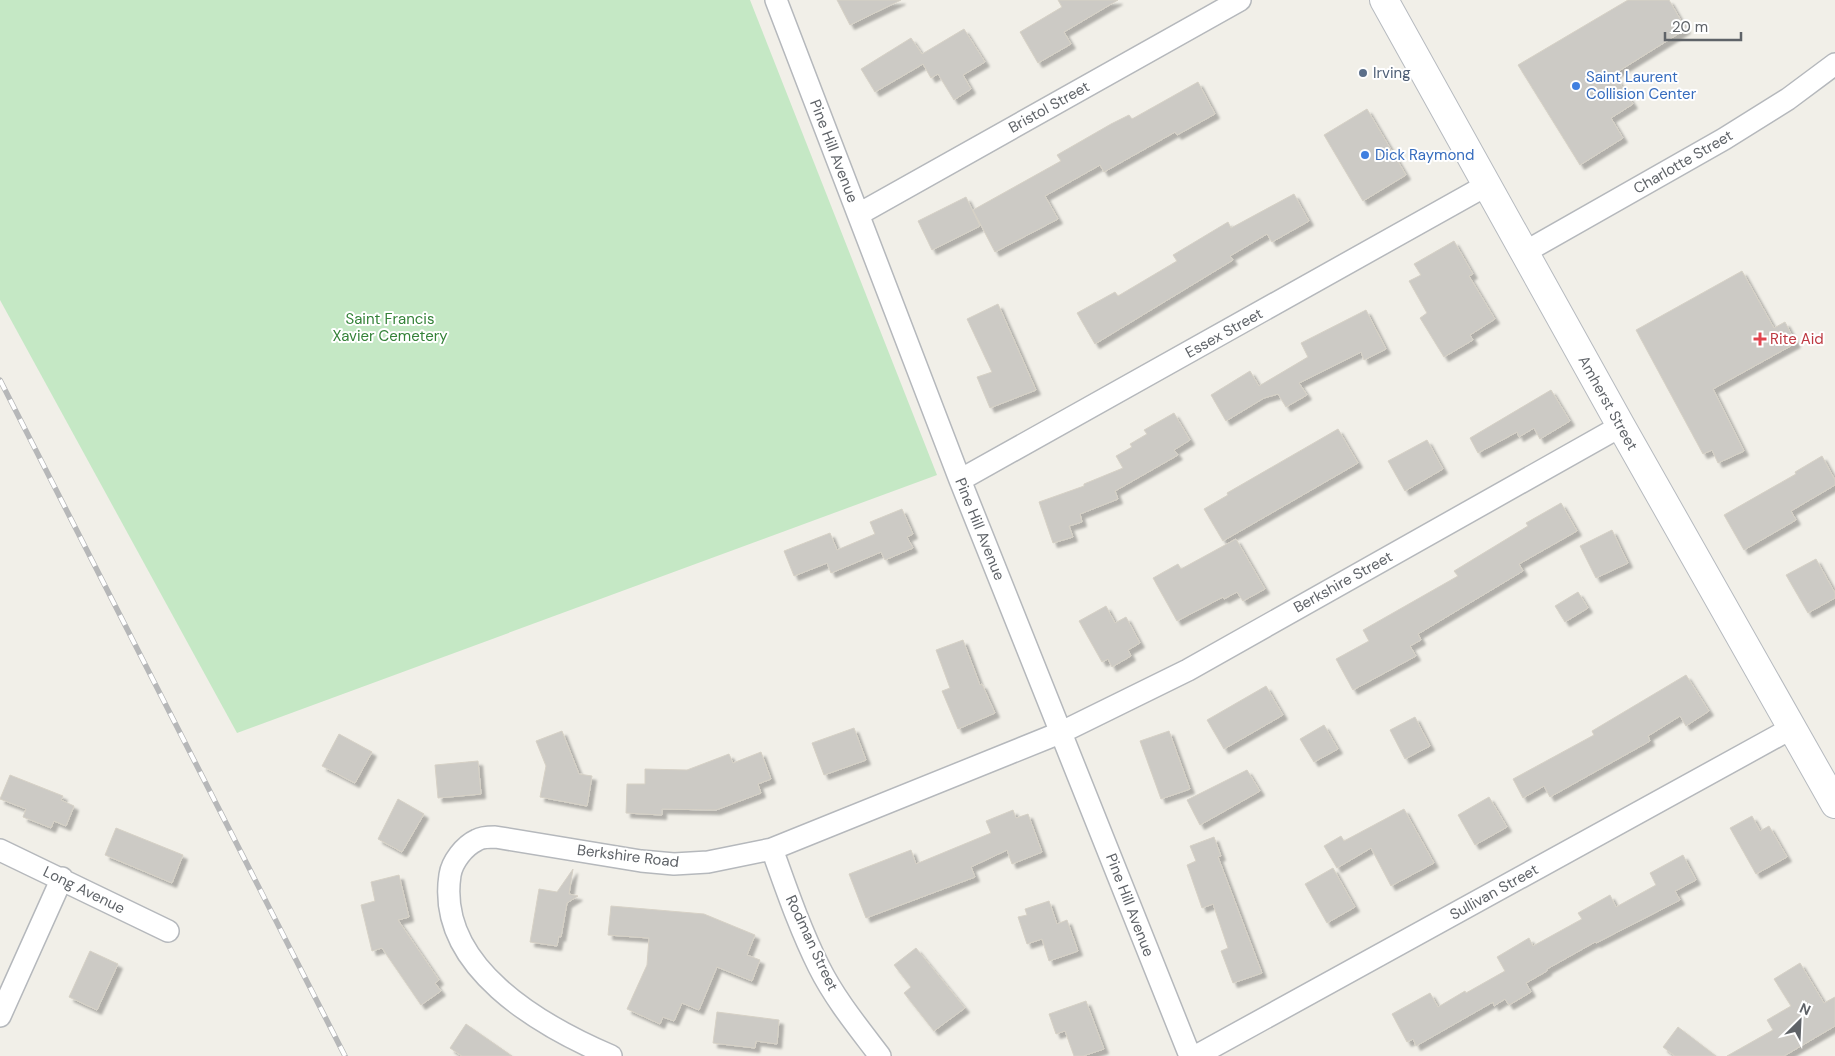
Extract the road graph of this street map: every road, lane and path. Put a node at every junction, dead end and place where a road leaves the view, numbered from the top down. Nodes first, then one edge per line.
1 (776, 0) edge
2 (1240, 0) edge
3 (1384, 0) edge
4 (1835, 64) edge
5 (1487, 185) junction
6 (859, 214) junction
7 (1525, 252) junction
8 (1621, 426) junction
9 (960, 480) junction
10 (1792, 728) junction
11 (1062, 732) junction
12 (1835, 804) edge
13 (772, 849) junction
14 (0, 850) edge
15 (62, 878) junction
16 (168, 931) dead end
17 (0, 1016) edge
18 (611, 1056) edge
19 (880, 1056) edge
20 (1190, 1056) edge
21 (1196, 1056) edge

1 - 6 street, Pine Hill Avenue
2 - 6 street, Bristol Street
3 - 5 main road, Amherst Street
4 - 7 street, Charlotte Street
5 - 7 main road, Amherst Street
5 - 9 street, Essex Street
6 - 9 street, Pine Hill Avenue
7 - 8 main road, Amherst Street
8 - 10 main road, Amherst Street
8 - 11 street, Berkshire Street
9 - 11 street, Pine Hill Avenue
10 - 12 main road, Amherst Street
10 - 21 street, Sullivan Street
11 - 13 street, Berkshire Road
11 - 20 street, Pine Hill Avenue
13 - 18 street, Berkshire Road
13 - 19 street, Rodman Street
14 - 15 street, Long Avenue
15 - 16 street, Long Avenue
15 - 17 street

